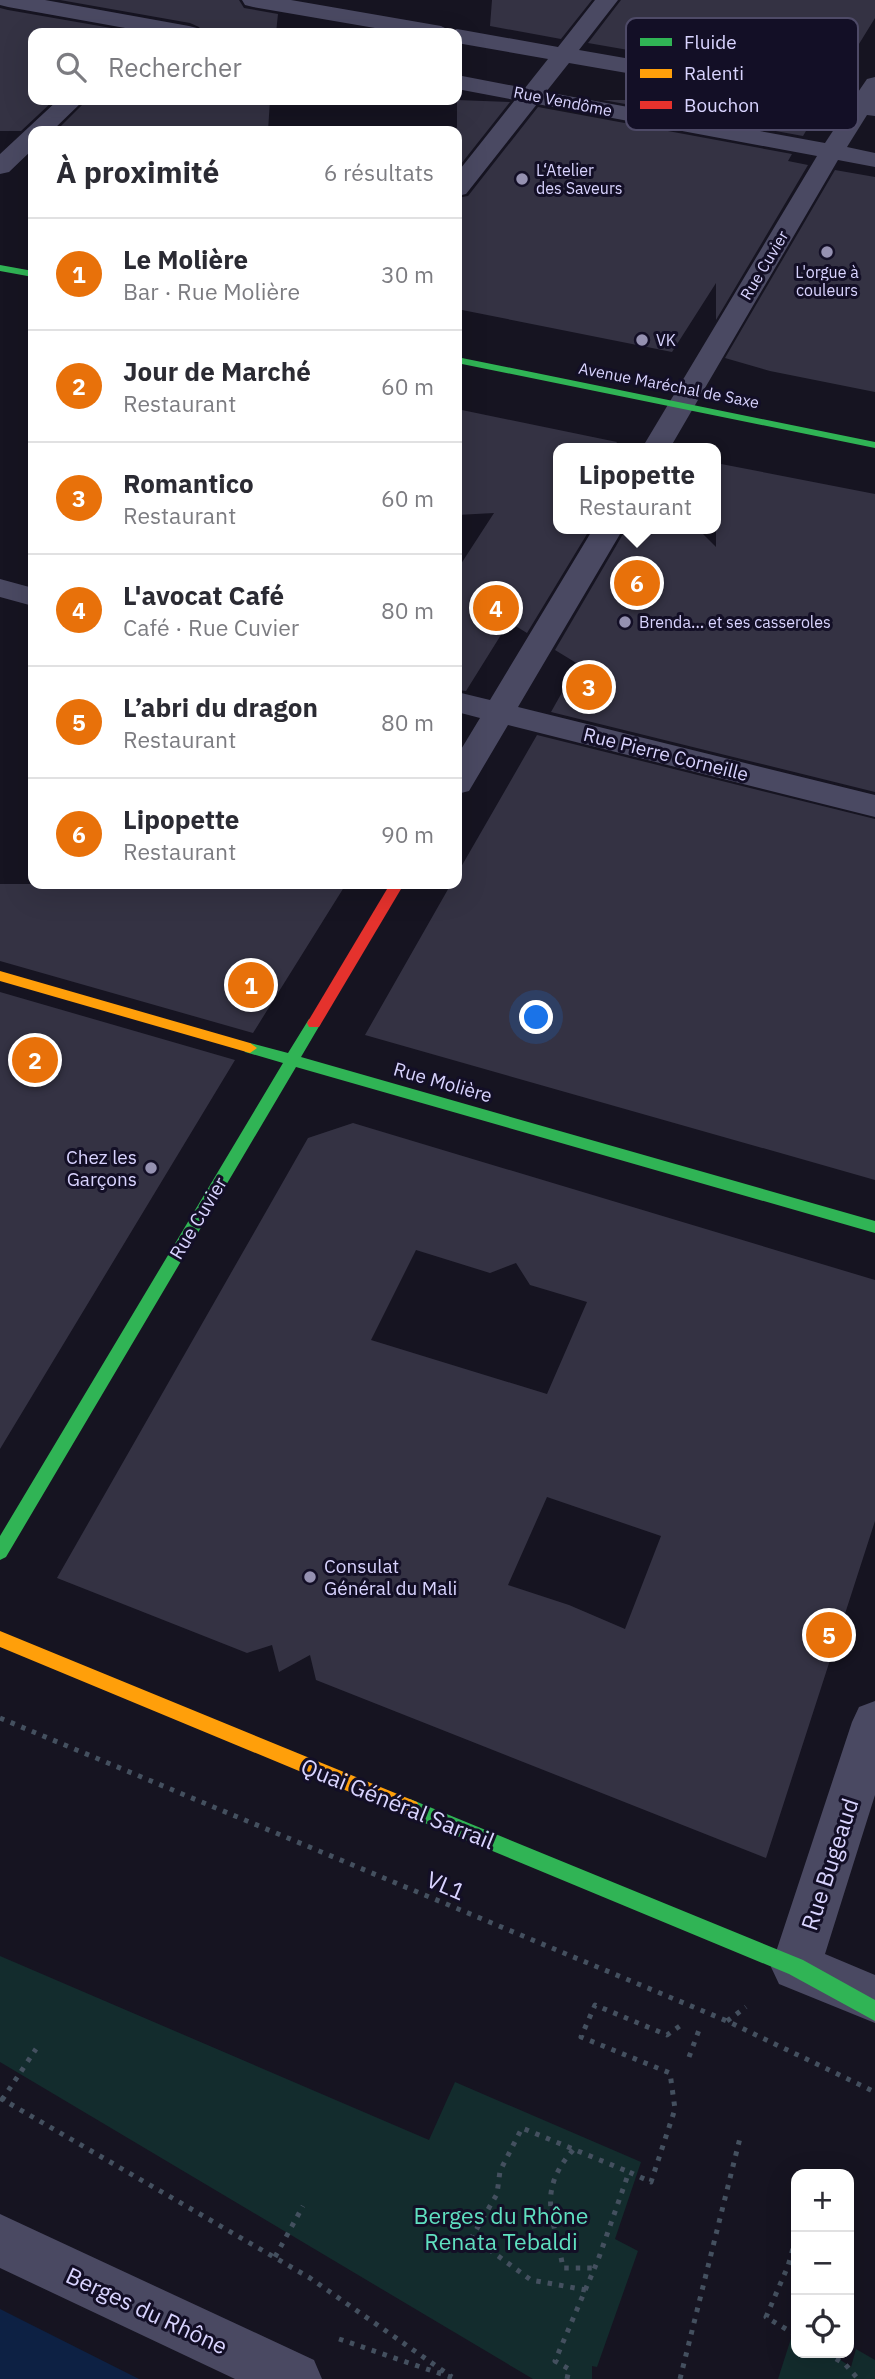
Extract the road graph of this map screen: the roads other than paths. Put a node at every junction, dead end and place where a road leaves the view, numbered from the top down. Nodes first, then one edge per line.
1 (8, 0) edge
2 (253, 0) edge
3 (607, 0) edge
4 (172, 6) dead end
5 (138, 28) edge
6 (149, 28) edge
7 (413, 28) edge
8 (462, 37) edge
9 (564, 55) junction
10 (626, 66) edge
11 (462, 83) edge
12 (875, 84) edge
13 (531, 95) junction
14 (67, 105) edge
15 (868, 108) edge
16 (626, 113) edge
17 (43, 126) edge
18 (718, 130) edge
19 (849, 130) edge
20 (28, 141) edge
21 (831, 151) junction
22 (875, 160) edge
23 (0, 167) edge
24 (462, 183) edge
25 (0, 268) edge
26 (28, 274) edge
27 (462, 361) edge
28 (681, 405) junction
29 (659, 443) edge
30 (875, 445) edge
31 (605, 534) edge
32 (0, 588) edge
33 (28, 596) edge
34 (462, 703) edge
35 (498, 712) junction
36 (462, 774) edge
37 (875, 806) edge
38 (394, 889) edge
39 (0, 976) edge
40 (292, 1060) junction
41 (875, 1227) edge
42 (0, 1552) edge
43 (0, 1639) edge
44 (875, 1721) edge
45 (796, 1967) junction
46 (875, 1999) edge
47 (875, 2011) edge
48 (0, 2240) edge
49 (295, 2379) edge

1 - 5 street
2 - 7 street
3 - 9 street
4 - 6 street
8 - 9 street
9 - 10 street
9 - 13 street
11 - 13 street, Rue Vendôme
12 - 15 street, Rue Cuvier
13 - 16 street, Rue Vendôme
13 - 24 street
14 - 17 street
18 - 21 street, Rue Vendôme
19 - 21 street, Rue Cuvier
20 - 23 street
21 - 22 street, Rue Vendôme
21 - 28 street, Rue Cuvier
25 - 26 street
27 - 28 street, Avenue Maréchal de Saxe
28 - 29 street, Rue Cuvier
28 - 30 street, Avenue Maréchal de Saxe
31 - 35 street
32 - 33 street
34 - 35 street, Rue Pierre Corneille
35 - 36 street
35 - 37 street, Rue Pierre Corneille
38 - 40 street, Rue Cuvier
39 - 40 street, Rue Molière
40 - 41 street, Rue Molière
40 - 42 street, Rue Cuvier
43 - 45 street, Quai Général Sarrail
44 - 45 street, Rue Bugeaud
45 - 46 street, Quai Général Sarrail
45 - 47 street, Quai Général Sarrail
48 - 49 street, Berges du Rhône

